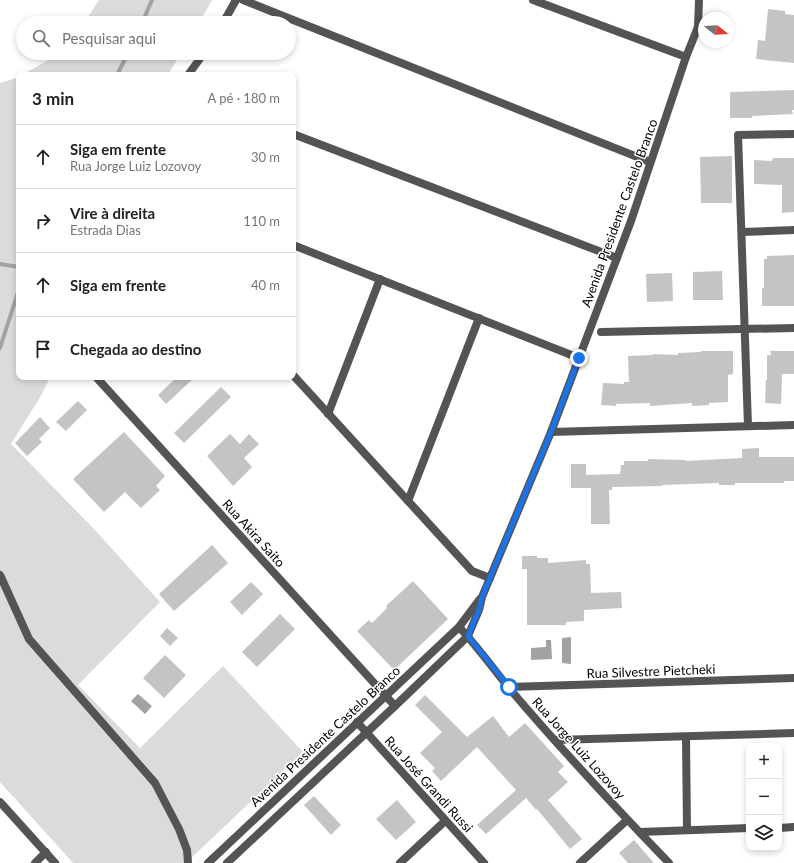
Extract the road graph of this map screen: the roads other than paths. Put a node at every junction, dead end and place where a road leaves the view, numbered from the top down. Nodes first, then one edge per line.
1 (236, 0) edge
2 (243, 0) edge
3 (534, 0) edge
4 (699, 0) edge
5 (227, 16) edge
6 (283, 16) edge
7 (296, 21) edge
8 (686, 57) junction
9 (199, 60) edge
10 (190, 72) edge
11 (794, 134) edge
12 (296, 135) edge
13 (650, 162) junction
14 (794, 230) edge
15 (742, 232) junction
16 (296, 245) edge
17 (617, 258) junction
18 (380, 279) junction
19 (479, 318) junction
20 (794, 328) edge
21 (745, 329) junction
22 (601, 332) dead end
23 (579, 358) junction
24 (296, 378) edge
25 (99, 380) edge
26 (328, 414) junction
27 (794, 424) edge
28 (748, 426) junction
29 (551, 432) junction
30 (408, 501) junction
31 (0, 575) edge
32 (490, 578) junction
33 (482, 597) junction
34 (459, 627) junction
35 (468, 636) junction
36 (794, 678) edge
37 (509, 687) junction
38 (385, 695) junction
39 (395, 706) junction
40 (356, 722) junction
41 (367, 732) junction
42 (794, 733) edge
43 (686, 737) junction
44 (555, 740) junction
45 (0, 802) edge
46 (627, 820) junction
47 (445, 821) junction
48 (794, 827) edge
49 (746, 828) edge
50 (782, 828) edge
51 (687, 830) junction
52 (640, 832) junction
53 (46, 852) junction
54 (34, 863) edge
55 (56, 863) edge
56 (188, 863) edge
57 (208, 863) edge
58 (227, 863) edge
59 (400, 863) edge
60 (484, 863) edge
61 (580, 863) edge
62 (669, 863) edge

1 - 5 street
2 - 6 street
3 - 8 street
4 - 8 street, Avenida Presidente Castelo Branco
7 - 13 street
8 - 13 street, Avenida Presidente Castelo Branco
9 - 10 street
11 - 15 street
12 - 17 street
13 - 17 street, Avenida Presidente Castelo Branco
14 - 15 street
15 - 21 street
16 - 18 street
17 - 23 street, Avenida Presidente Castelo Branco
18 - 19 street
18 - 26 street
19 - 23 street
19 - 30 street
20 - 21 street
21 - 22 street
21 - 28 street
23 - 29 street, Avenida Presidente Castelo Branco
24 - 26 street
25 - 38 street, Rua Akira Saito
26 - 30 street
27 - 28 street
28 - 29 street
29 - 32 street, Avenida Presidente Castelo Branco
30 - 32 street
31 - 56 street
32 - 33 street, Avenida Presidente Castelo Branco
33 - 34 street, Avenida Presidente Castelo Branco
33 - 35 street
34 - 35 street, Rua Jorge Luiz Lozovoy
34 - 38 street, Avenida Presidente Castelo Branco
35 - 37 street, Rua Jorge Luiz Lozovoy
35 - 39 street, Avenida Presidente Castelo Branco
36 - 37 street, Rua Silvestre Pietcheki
37 - 44 street, Rua Jorge Luiz Lozovoy
38 - 39 street, Rua Akira Saito
38 - 40 street, Avenida Presidente Castelo Branco
39 - 41 street, Avenida Presidente Castelo Branco
40 - 41 street, Rua José Grandi Russi
40 - 57 street, Avenida Presidente Castelo Branco
41 - 47 street, Rua José Grandi Russi
41 - 58 street, Avenida Presidente Castelo Branco
42 - 43 street
43 - 44 street
43 - 51 street
44 - 46 street, Rua Jorge Luiz Lozovoy
45 - 53 street
46 - 52 street, Rua Jorge Luiz Lozovoy
46 - 61 street
47 - 59 street
47 - 60 street, Rua José Grandi Russi
48 - 50 street
49 - 51 street
51 - 52 street
52 - 62 street, Rua Jorge Luiz Lozovoy
53 - 54 street
53 - 55 street

